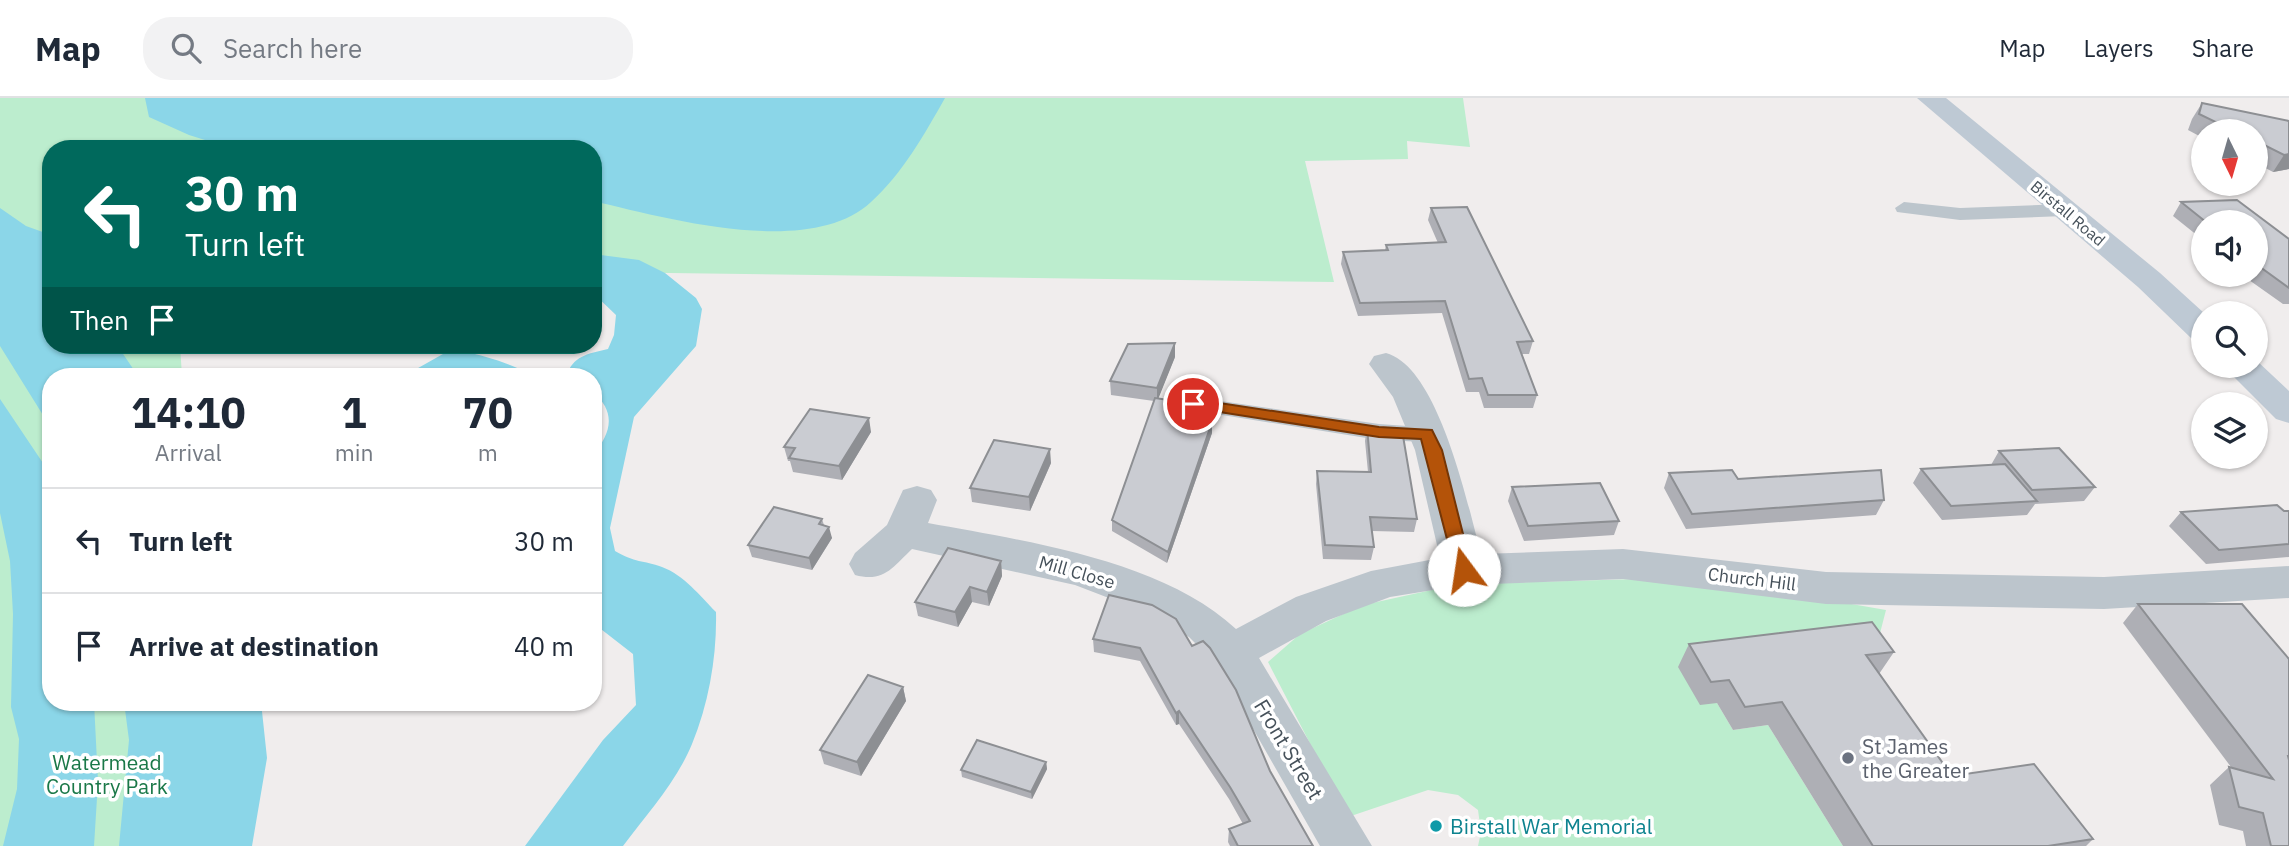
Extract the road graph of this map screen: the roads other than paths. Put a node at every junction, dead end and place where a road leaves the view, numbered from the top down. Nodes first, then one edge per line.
1 (1930, 98) edge
2 (1904, 208) dead end
3 (2064, 210) junction
4 (2191, 320) edge
5 (1386, 364) dead end
6 (2254, 378) edge
7 (1193, 404) edge
8 (2289, 411) edge
9 (1427, 434) junction
10 (870, 564) dead end
11 (1464, 570) junction
12 (2289, 582) edge
13 (1232, 652) junction
14 (1347, 846) edge

1 - 3 street, Birstall Road
2 - 3 lane
3 - 4 street, Birstall Road
5 - 9 street
6 - 8 street
7 - 9 lane
9 - 11 street
10 - 13 street, Mill Close
11 - 12 street, Church Hill
11 - 13 street, Church Hill
13 - 14 street, Front Street

